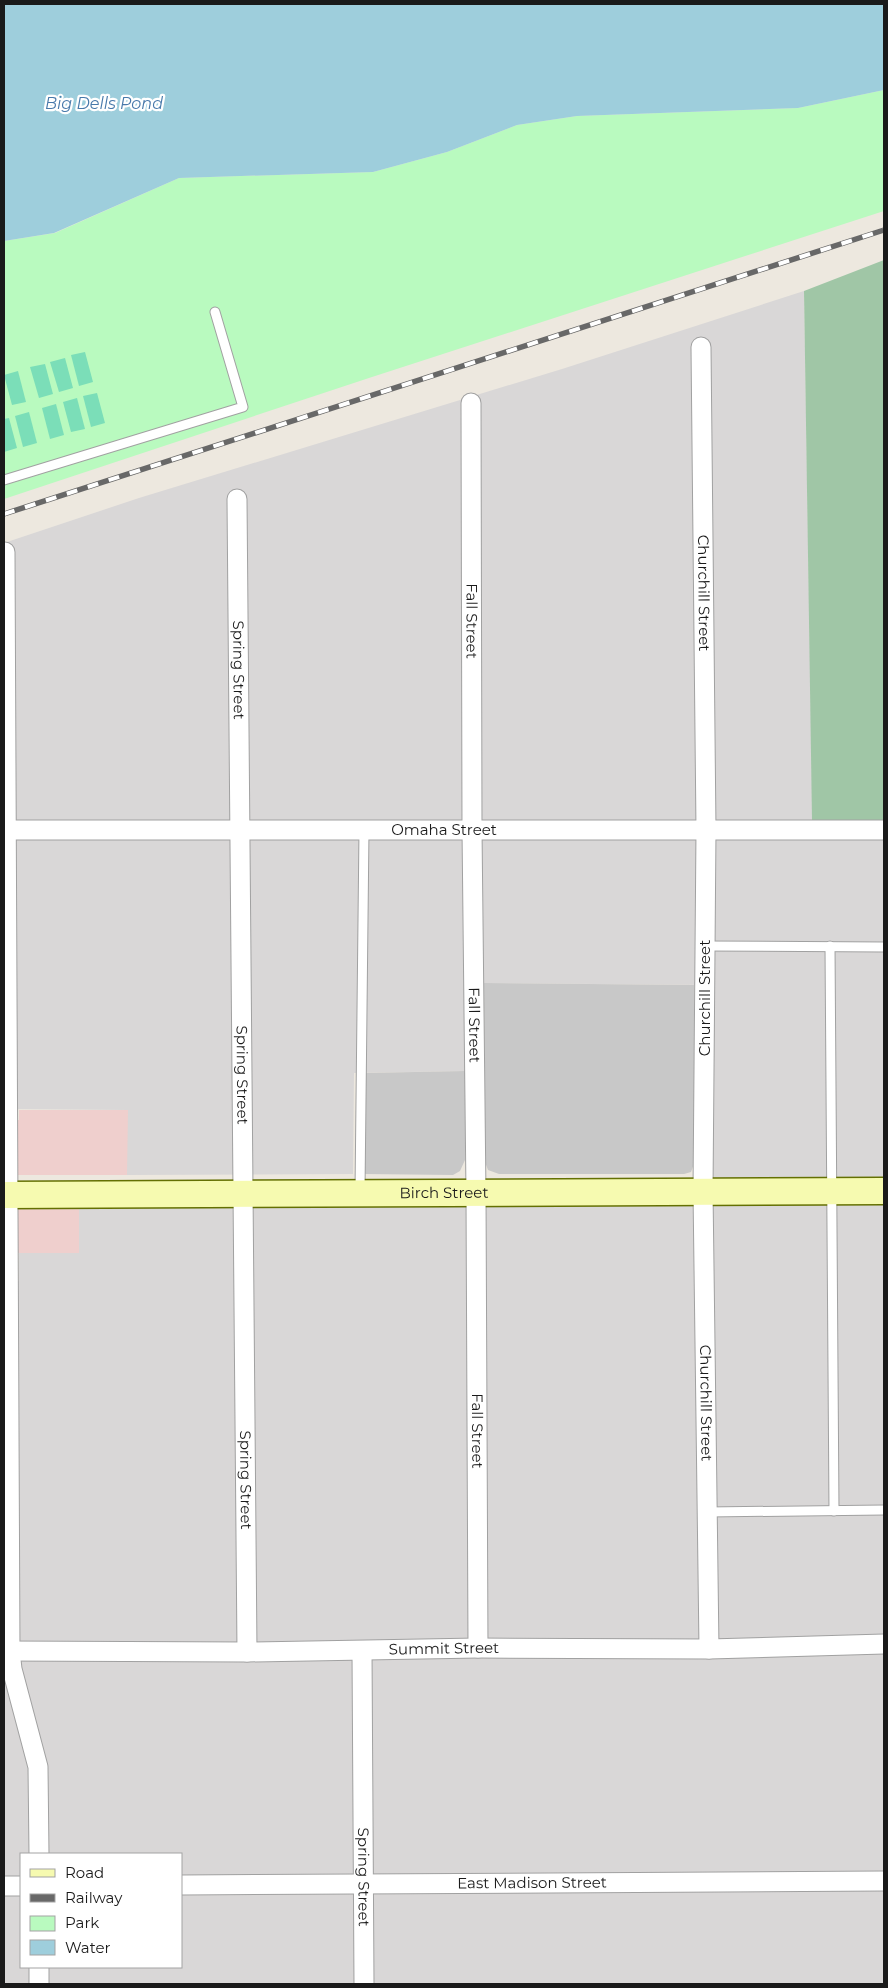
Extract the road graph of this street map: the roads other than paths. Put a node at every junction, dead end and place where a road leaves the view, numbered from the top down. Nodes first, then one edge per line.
1 (215, 312) dead end
2 (701, 347) dead end
3 (471, 402) dead end
4 (4, 480) edge
5 (237, 499) dead end
6 (5, 552) edge
7 (472, 829) junction
8 (4, 830) edge
9 (240, 830) junction
10 (364, 830) junction
11 (706, 830) junction
12 (884, 830) edge
13 (705, 946) junction
14 (830, 946) junction
15 (884, 947) edge
16 (704, 1191) junction
17 (884, 1191) edge
18 (831, 1192) junction
19 (243, 1194) junction
20 (360, 1194) junction
21 (476, 1194) junction
22 (6, 1195) edge
23 (884, 1510) edge
24 (834, 1511) junction
25 (707, 1512) junction
26 (884, 1644) edge
27 (478, 1648) junction
28 (709, 1649) junction
29 (7, 1651) edge
30 (362, 1651) junction
31 (247, 1652) junction
32 (39, 1853) edge
33 (884, 1881) edge
34 (362, 1884) junction
35 (182, 1885) edge
36 (4, 1886) edge
37 (20, 1886) edge
38 (39, 1968) edge
39 (39, 1984) edge
40 (364, 1984) edge

1 - 4 lane
2 - 11 street, Churchill Street
3 - 7 street, Fall Street
5 - 9 street, Spring Street
6 - 8 street
7 - 10 street, Omaha Street
7 - 11 street, Omaha Street
7 - 21 street, Fall Street
8 - 9 street, Omaha Street
8 - 22 street
9 - 10 street, Omaha Street
9 - 19 street, Spring Street
10 - 20 lane
11 - 12 street, Omaha Street
11 - 13 street, Churchill Street
13 - 14 lane
13 - 16 street, Churchill Street
14 - 15 lane
14 - 18 lane
16 - 18 main road, Birch Street
16 - 21 main road, Birch Street
16 - 25 street, Churchill Street
17 - 18 main road, Birch Street
18 - 24 lane
19 - 20 main road, Birch Street
19 - 22 main road, Birch Street
19 - 31 street, Spring Street
20 - 21 main road, Birch Street
21 - 27 street, Fall Street
22 - 29 street
23 - 24 lane
24 - 25 lane
25 - 28 street, Churchill Street
26 - 28 street, Summit Street
27 - 28 street, Summit Street
27 - 30 street, Summit Street
29 - 31 street, Summit Street
29 - 32 street
30 - 31 street, Summit Street
30 - 34 street, Spring Street
33 - 34 street, East Madison Street
34 - 35 street, East Madison Street
34 - 40 street, Spring Street
36 - 37 street
38 - 39 street

